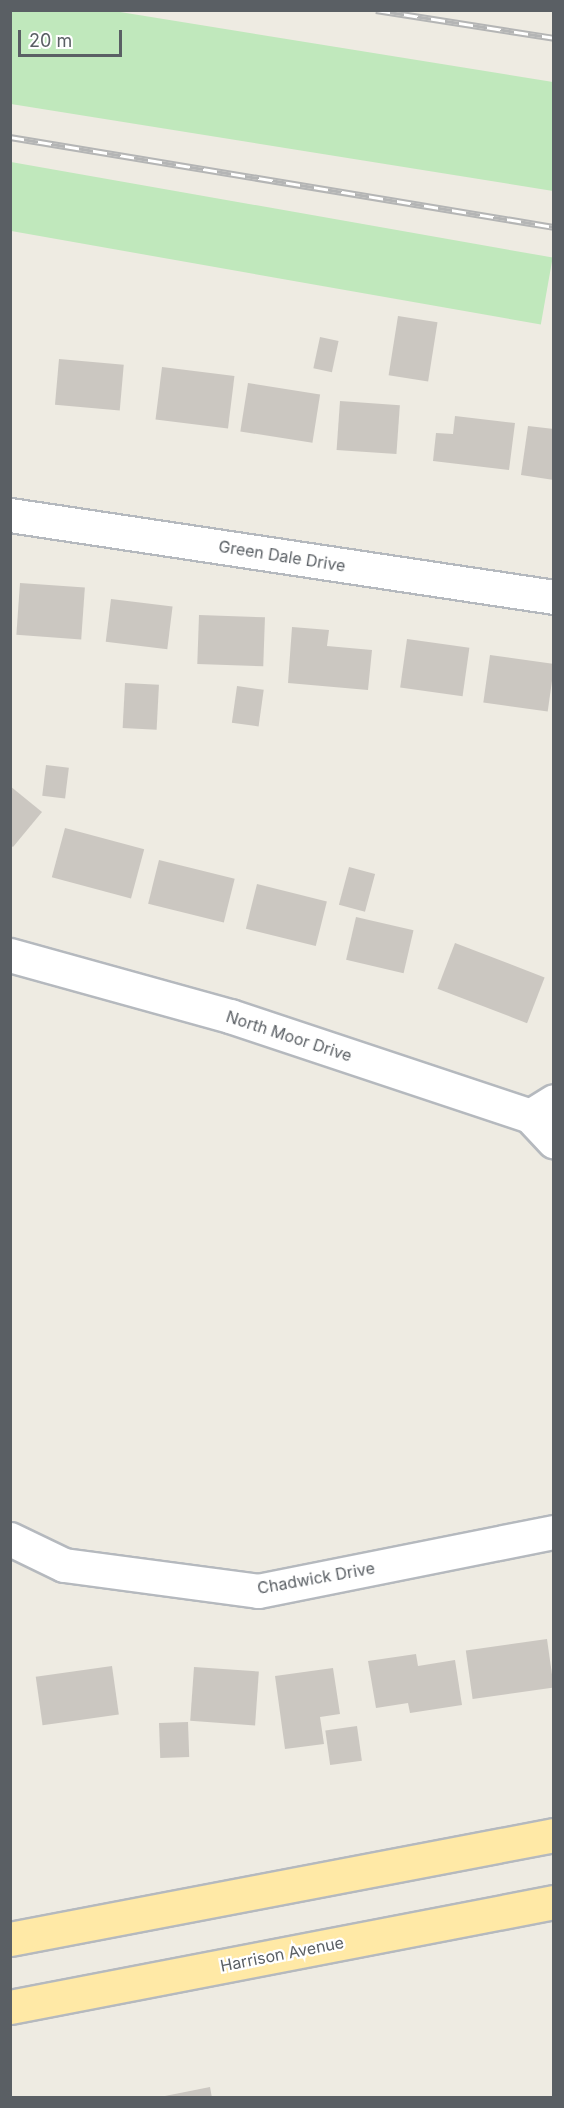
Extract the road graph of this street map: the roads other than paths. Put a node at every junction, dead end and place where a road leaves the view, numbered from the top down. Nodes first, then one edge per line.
1 (10, 515) edge
2 (554, 597) edge
3 (10, 955) edge
4 (542, 1109) edge
5 (554, 1142) edge
6 (554, 1532) edge
7 (10, 1539) edge
8 (554, 1835) edge
9 (554, 1902) edge
10 (10, 1939) edge
11 (10, 2007) edge

1 - 2 street, Green Dale Drive
3 - 4 street, North Moor Drive
4 - 5 street, North Moor Drive
6 - 7 street, Chadwick Drive
8 - 10 main road
9 - 11 main road, Harrison Avenue

